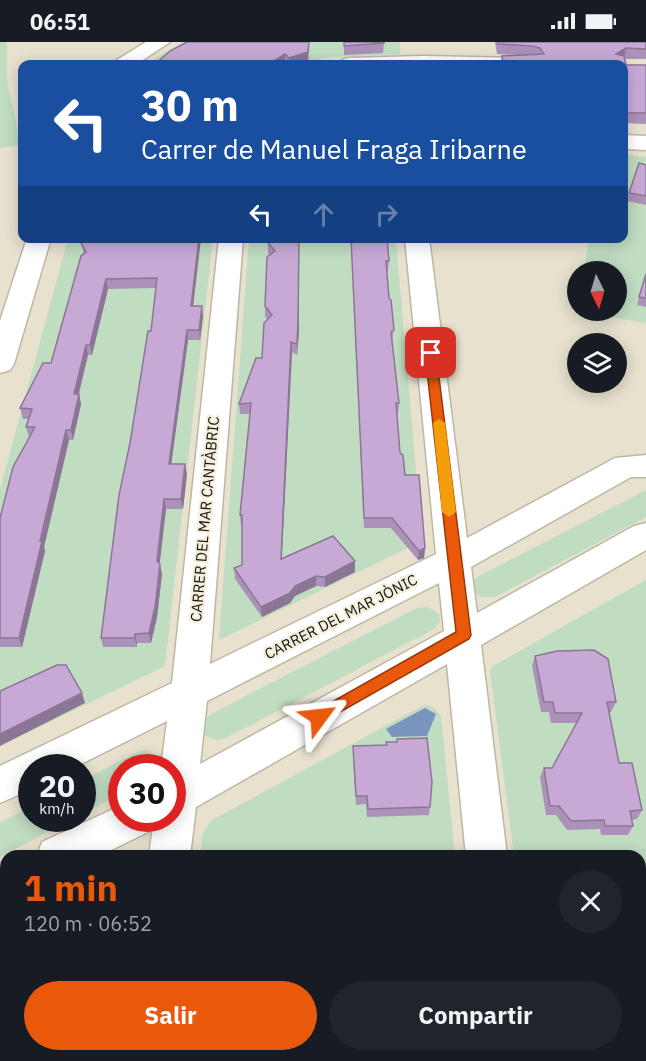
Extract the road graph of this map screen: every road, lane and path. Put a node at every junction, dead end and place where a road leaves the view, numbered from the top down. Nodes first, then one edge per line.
1 (160, 42) edge
2 (466, 42) edge
3 (422, 52) edge
4 (131, 60) edge
5 (373, 60) edge
6 (453, 60) edge
7 (468, 60) edge
8 (628, 142) edge
9 (646, 143) edge
10 (37, 243) edge
11 (231, 243) edge
12 (418, 243) edge
13 (0, 364) edge
14 (646, 466) edge
15 (646, 535) edge
16 (455, 560) junction
17 (463, 635) junction
18 (189, 693) junction
19 (64, 754) edge
20 (180, 754) edge
21 (18, 776) edge
22 (0, 785) edge
23 (186, 792) edge
24 (108, 831) edge
25 (172, 832) edge
26 (69, 850) edge
27 (170, 850) edge
28 (486, 850) edge

1 - 4 street
2 - 7 street
3 - 5 street
3 - 6 street
8 - 9 street
10 - 13 street
11 - 18 street, CARRER DEL MAR CANTÀBRIC
12 - 16 street
14 - 16 street, CARRER DEL MAR JÒNIC
15 - 17 street
16 - 17 street
16 - 18 street, CARRER DEL MAR JÒNIC
17 - 23 street
17 - 28 street
18 - 19 street, CARRER DEL MAR JÒNIC
18 - 20 street, CARRER DEL MAR CANTÀBRIC
21 - 22 street, CARRER DEL MAR JÒNIC
24 - 26 street
25 - 27 street, CARRER DEL MAR CANTÀBRIC

